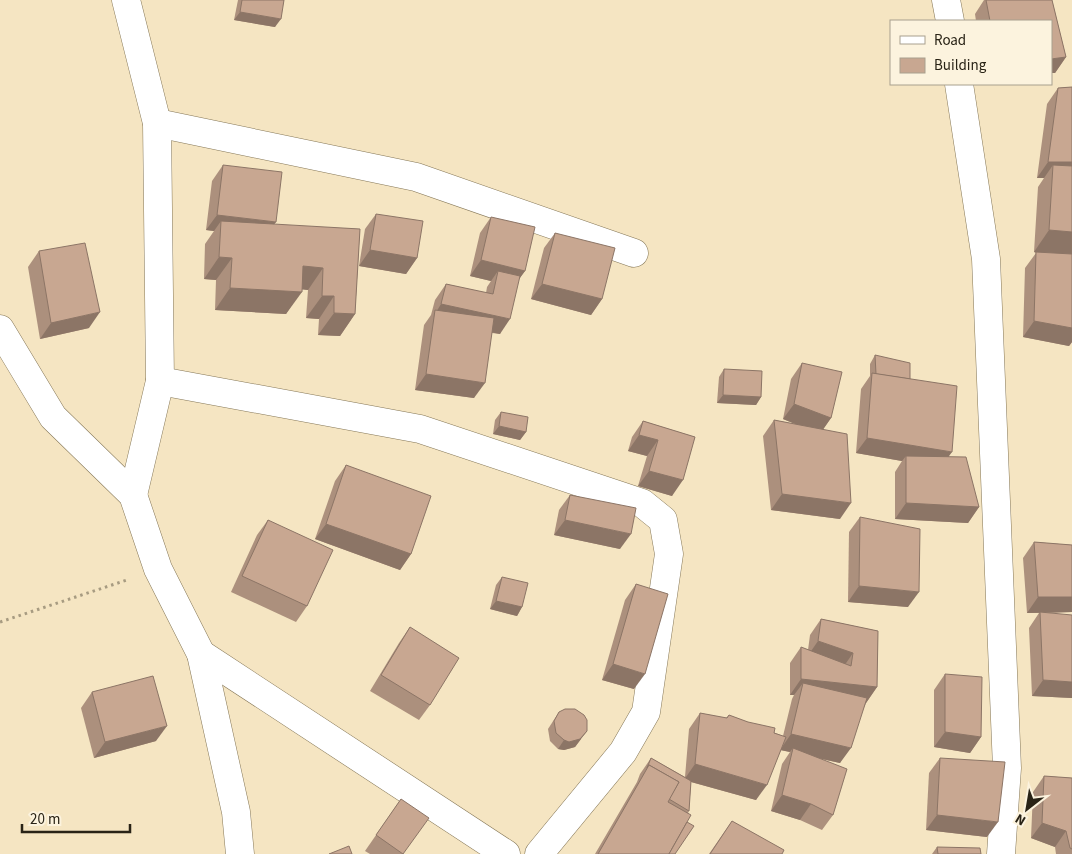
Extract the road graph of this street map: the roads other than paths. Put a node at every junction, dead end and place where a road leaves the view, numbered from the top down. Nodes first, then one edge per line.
1 (126, 0) edge
2 (946, 0) edge
3 (950, 20) edge
4 (959, 85) edge
5 (156, 123) junction
6 (634, 253) dead end
7 (0, 329) edge
8 (160, 381) junction
9 (133, 495) junction
10 (201, 654) junction
11 (240, 854) edge
12 (506, 854) edge
13 (539, 854) edge
14 (1001, 854) edge

1 - 5 street
2 - 3 street
4 - 14 street
5 - 6 street
5 - 8 street
7 - 9 street
8 - 9 street
8 - 13 street
9 - 10 street
10 - 11 street
10 - 12 street

